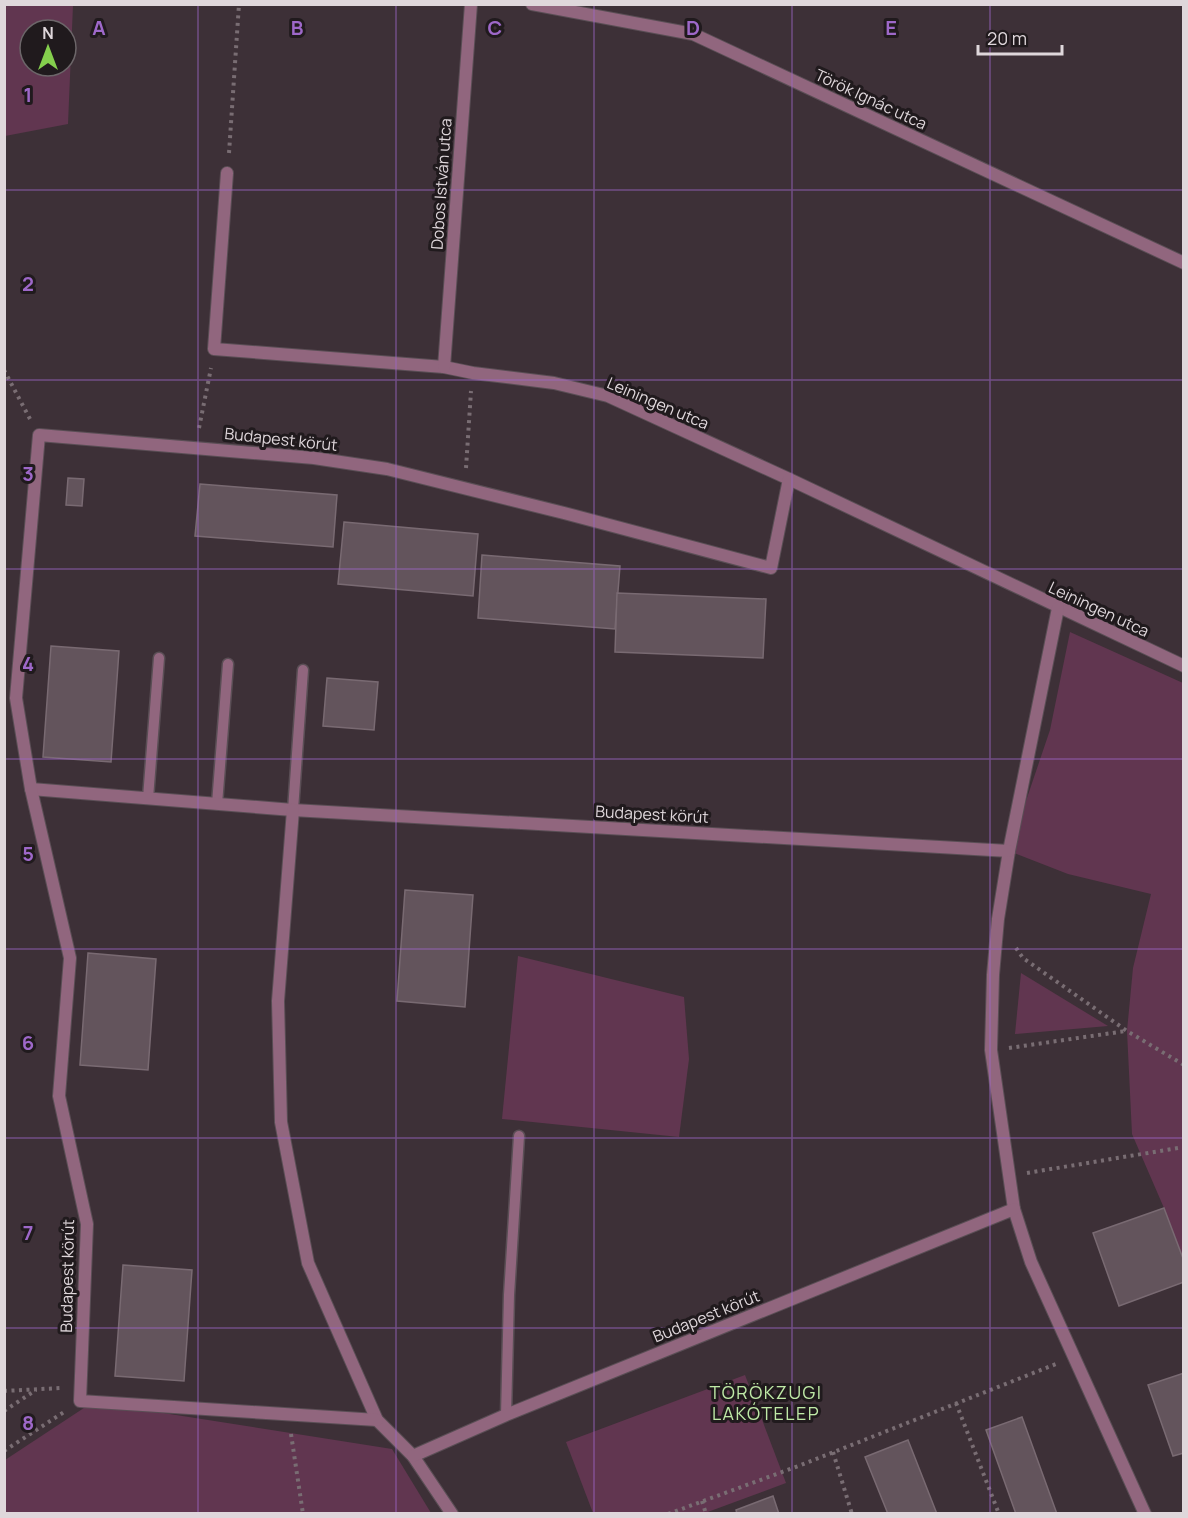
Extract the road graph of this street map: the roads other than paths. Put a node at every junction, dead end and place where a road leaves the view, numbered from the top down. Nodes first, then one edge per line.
1 (471, 4) edge
2 (532, 4) edge
3 (228, 173) road end
4 (1184, 263) edge
5 (444, 367) junction
6 (789, 479) junction
7 (1058, 608) junction
8 (159, 658) dead end
9 (228, 664) dead end
10 (1184, 666) edge
11 (303, 670) dead end
12 (31, 789) junction
13 (148, 798) junction
14 (217, 804) junction
15 (293, 810) junction
16 (1009, 851) junction
17 (519, 1136) dead end
18 (1014, 1209) junction
19 (506, 1415) junction
20 (377, 1420) junction
21 (413, 1456) junction
22 (452, 1514) edge
23 (1145, 1514) edge

1 - 5 street, Dobos István utca
2 - 4 street, Török Ignác utca
3 - 5 street, Leiningen utca
5 - 6 street, Leiningen utca
6 - 7 street, Leiningen utca
6 - 12 street, Budapest körút
7 - 10 street, Leiningen utca
7 - 16 street
8 - 13 lane
9 - 14 lane
11 - 15 lane
12 - 13 street, Budapest körút
12 - 20 street, Budapest körút
13 - 14 street, Budapest körút
14 - 15 street, Budapest körút
15 - 16 street, Budapest körút
15 - 20 street
16 - 18 street
17 - 19 lane
18 - 19 street, Budapest körút
18 - 23 street
19 - 21 street, Budapest körút
20 - 21 street
21 - 22 street

